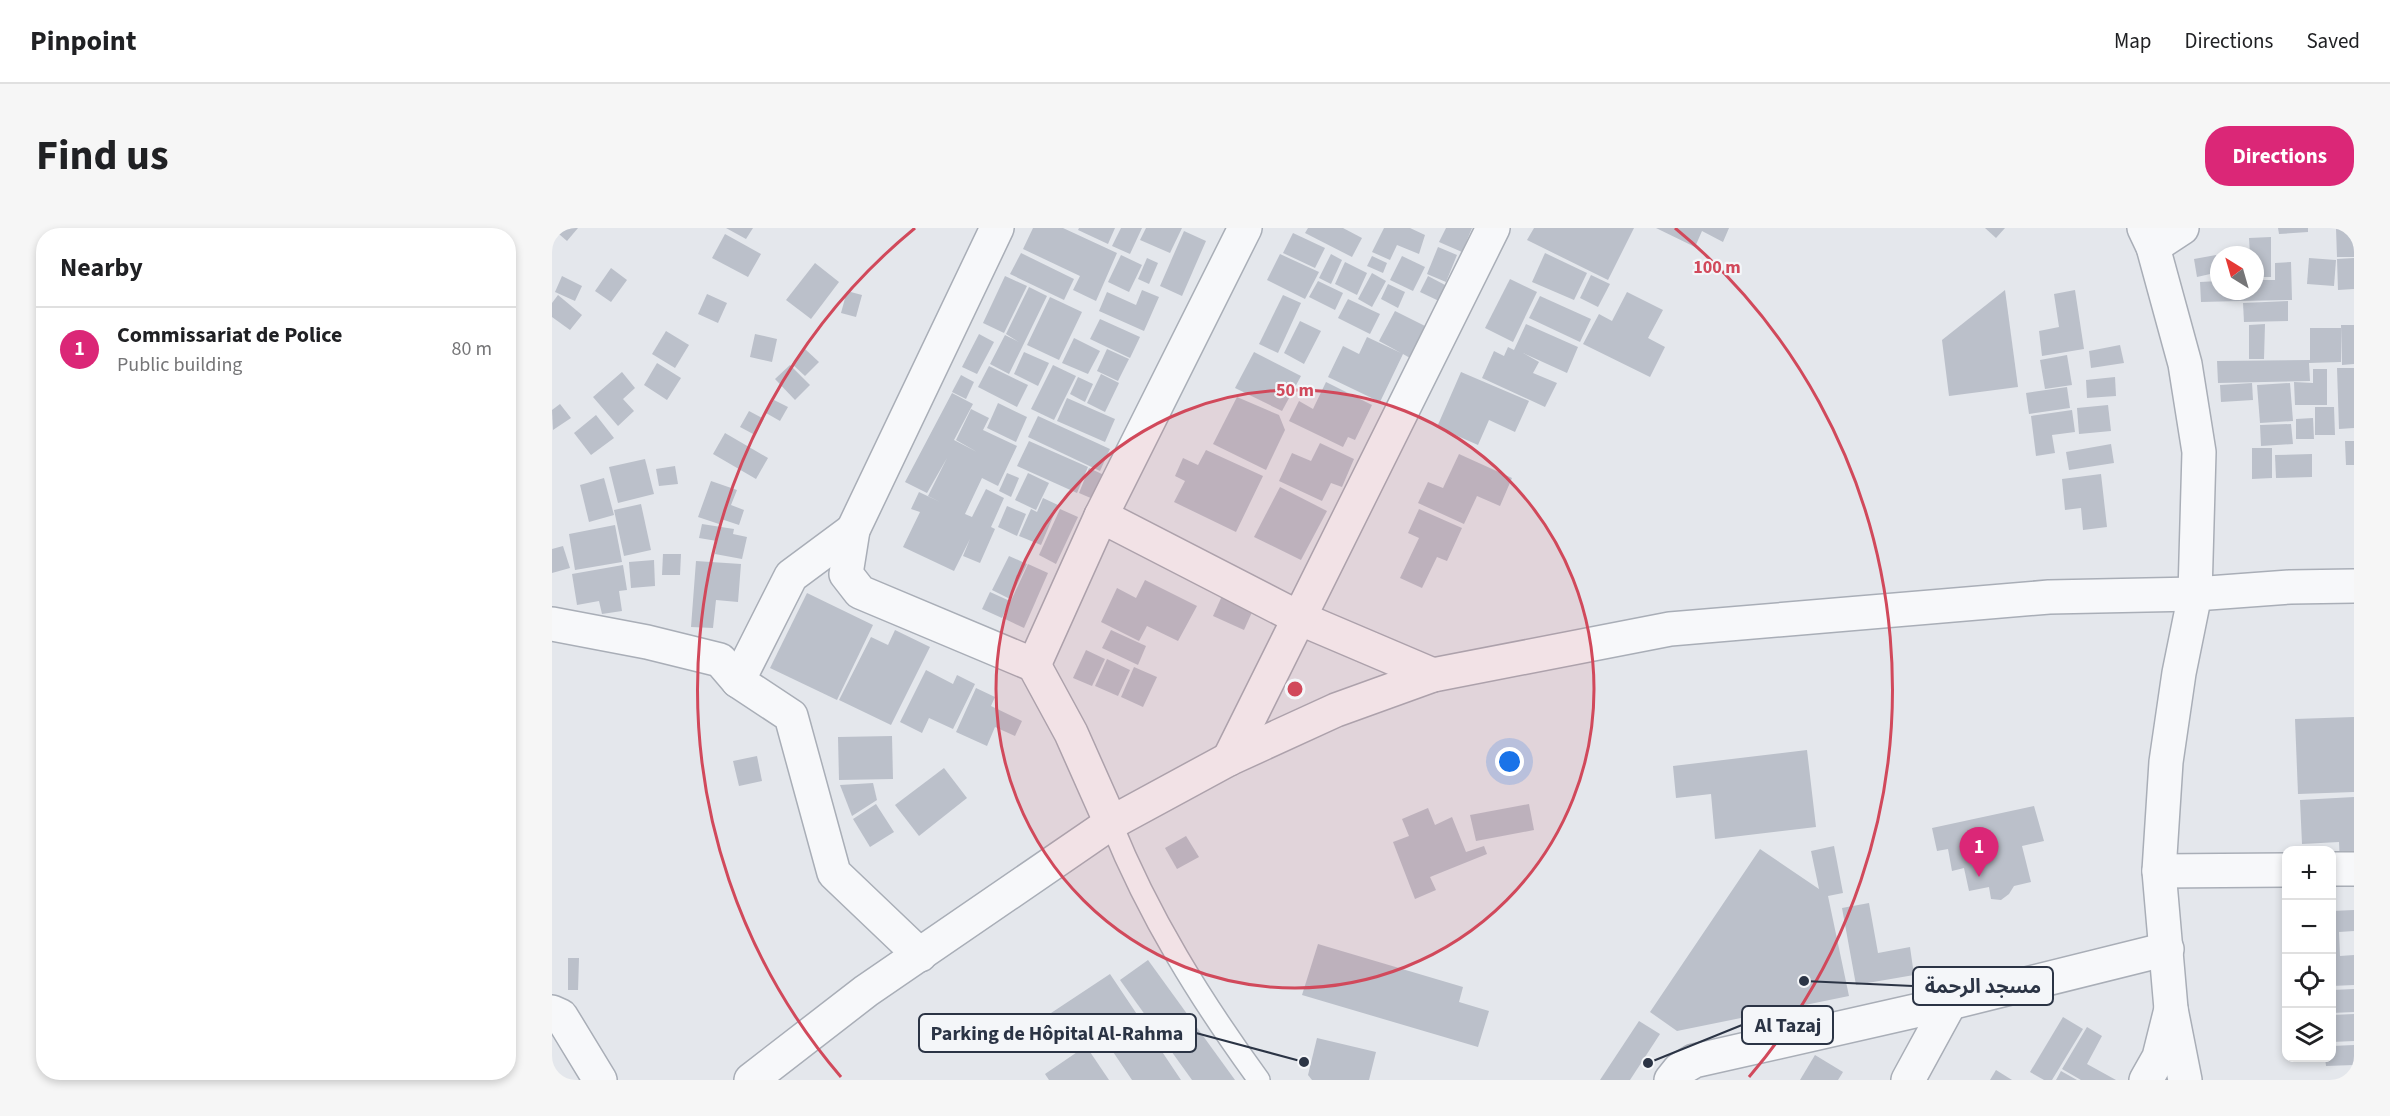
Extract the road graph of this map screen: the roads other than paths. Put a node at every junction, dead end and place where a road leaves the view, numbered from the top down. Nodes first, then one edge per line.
1 (997, 228) edge
2 (1245, 228) edge
3 (1493, 228) edge
4 (2182, 228) edge
5 (2149, 238) edge
6 (1101, 516) junction
7 (853, 531) junction
8 (2354, 586) edge
9 (2194, 594) junction
10 (1299, 618) junction
11 (552, 624) edge
12 (1034, 665) junction
13 (1433, 675) junction
14 (738, 681) junction
15 (1230, 759) junction
16 (1111, 823) junction
17 (2336, 869) edge
18 (2354, 869) edge
19 (2282, 870) edge
20 (2159, 871) junction
21 (2167, 949) junction
22 (920, 955) junction
23 (1950, 1003) junction
24 (2171, 1009) junction
25 (552, 1012) edge
26 (600, 1080) edge
27 (751, 1080) edge
28 (1258, 1080) edge
29 (1671, 1080) edge
30 (1908, 1080) edge
31 (2146, 1080) edge
32 (2185, 1080) edge

1 - 7 street
2 - 6 street
3 - 10 street
4 - 5 street
5 - 9 street
6 - 10 street
6 - 12 street
7 - 12 street
7 - 14 street
8 - 9 street
9 - 13 street
9 - 20 street
10 - 13 street
10 - 15 street
11 - 14 street
12 - 16 street
13 - 15 street
14 - 22 street
15 - 16 street
16 - 22 street
16 - 28 lane
17 - 18 street
19 - 20 street
20 - 21 street
21 - 23 street
21 - 24 street
22 - 27 street
23 - 29 street
23 - 30 street
24 - 31 street
24 - 32 street
25 - 26 street

